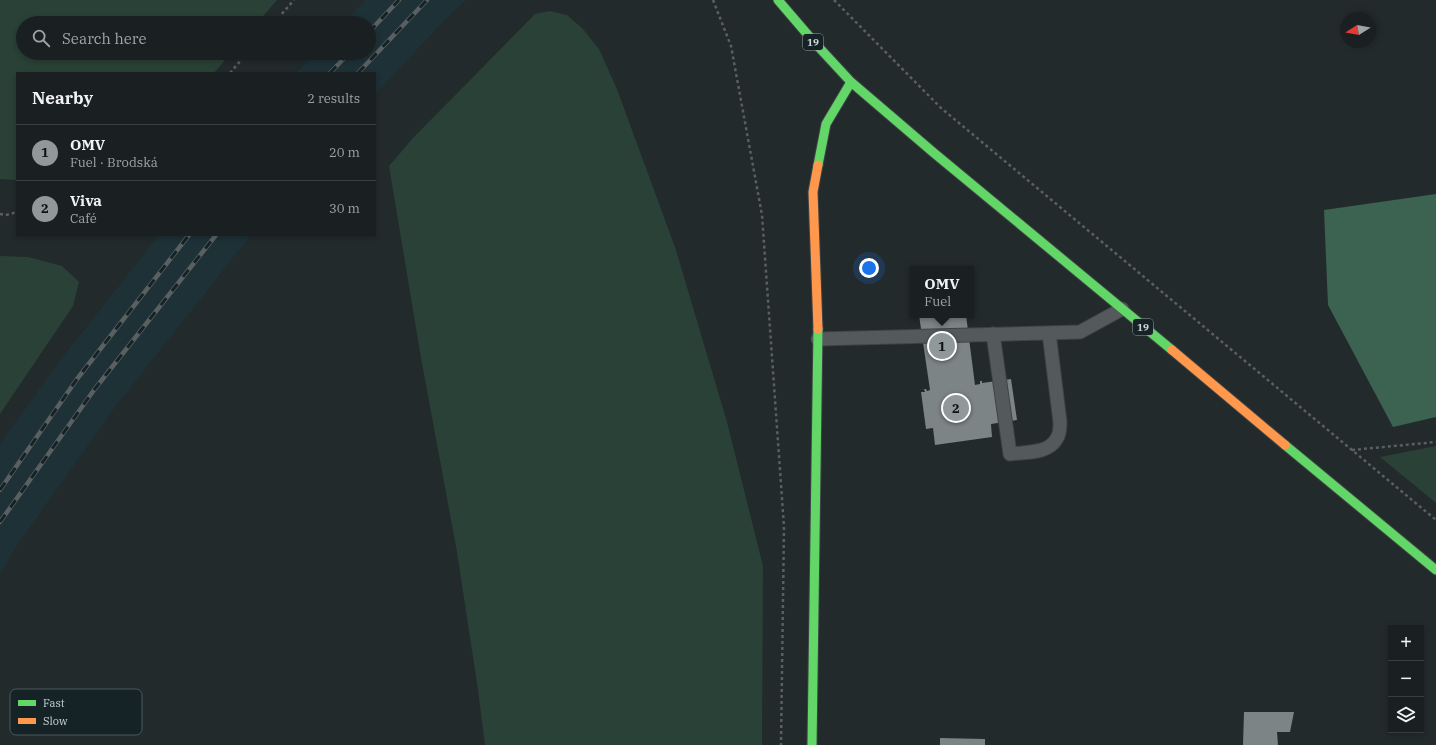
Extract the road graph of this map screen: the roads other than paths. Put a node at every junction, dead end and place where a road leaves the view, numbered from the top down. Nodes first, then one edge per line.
1 (778, 0) edge
2 (851, 82) junction
3 (1122, 309) junction
4 (1049, 333) junction
5 (993, 334) junction
6 (818, 338) junction
7 (1436, 570) edge
8 (812, 745) edge

1 - 2 main road, 19
2 - 3 main road, 19
2 - 6 main road
3 - 4 lane
3 - 7 main road, 19
4 - 5 lane
4 - 5 lane
5 - 6 lane
6 - 8 main road

